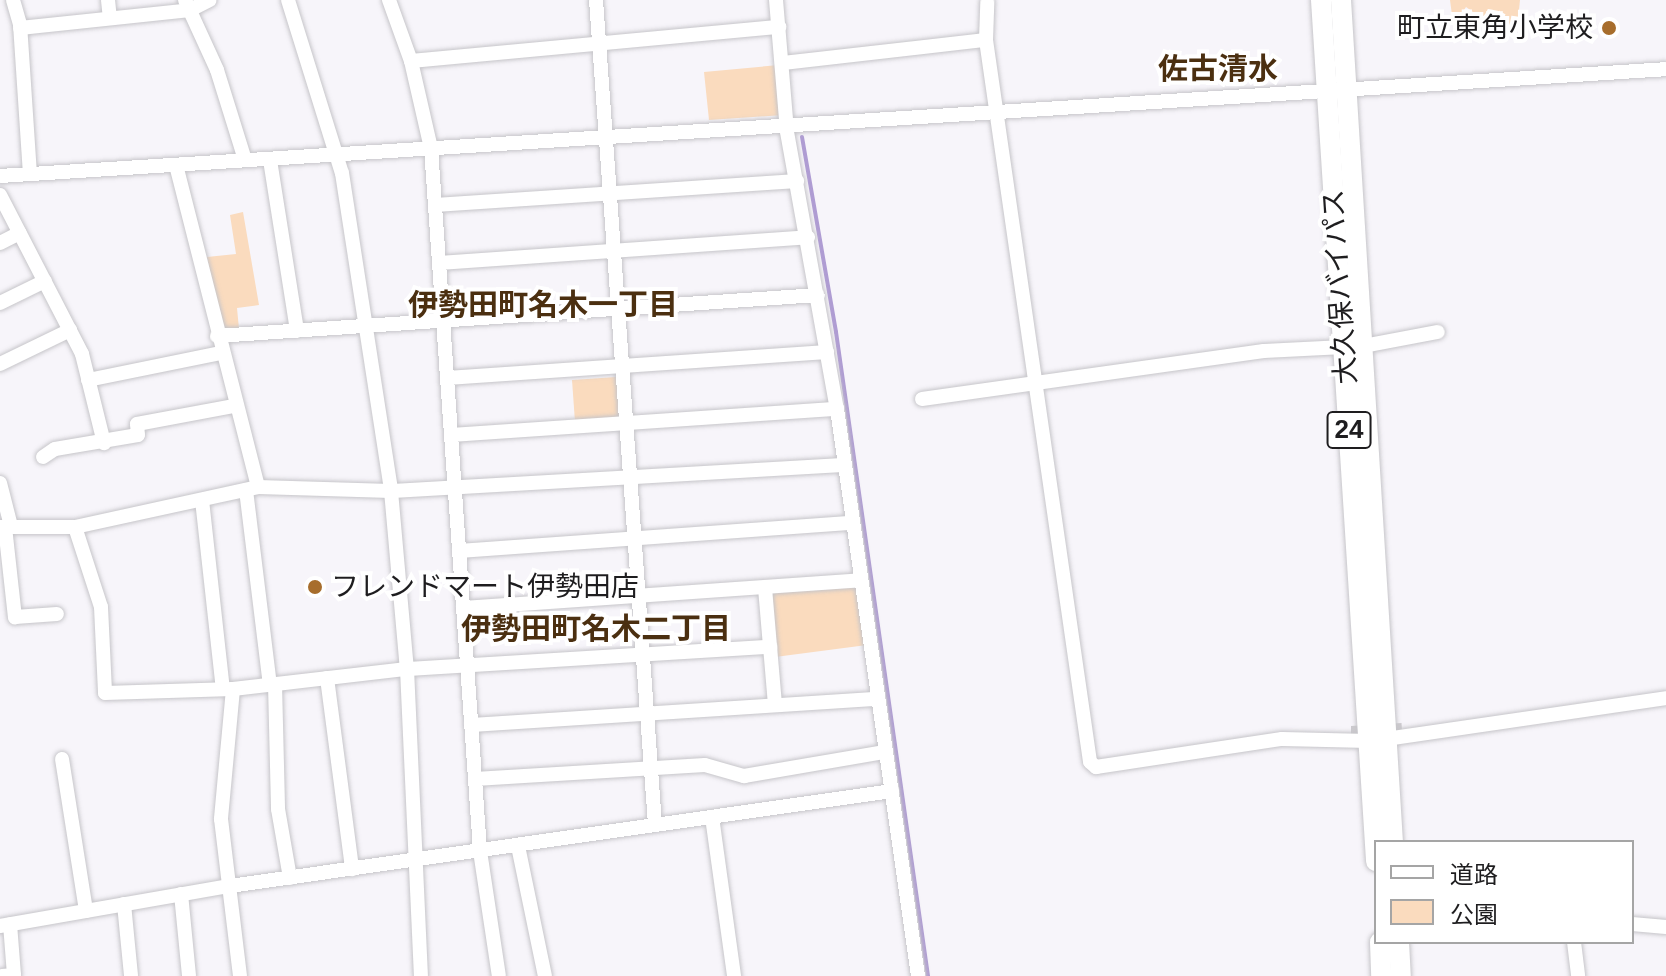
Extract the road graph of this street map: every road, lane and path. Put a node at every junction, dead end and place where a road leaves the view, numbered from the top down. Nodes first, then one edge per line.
1 (108, 0) edge
2 (210, 0) edge
3 (288, 0) edge
4 (389, 0) edge
5 (596, 0) edge
6 (776, 0) edge
7 (1321, 0) edge
8 (1341, 0) edge
9 (987, 2) dead end
10 (187, 5) edge
11 (12, 14) edge
12 (110, 18) junction
13 (779, 27) junction
14 (986, 40) junction
15 (600, 44) junction
16 (411, 61) junction
17 (783, 63) junction
18 (1666, 69) edge
19 (1337, 87) junction
20 (998, 111) junction
21 (788, 126) junction
22 (609, 135) junction
23 (431, 148) junction
24 (338, 157) junction
25 (245, 160) junction
26 (270, 160) junction
27 (176, 165) junction
28 (30, 174) junction
29 (0, 177) edge
30 (797, 181) junction
31 (612, 192) junction
32 (0, 196) edge
33 (435, 205) junction
34 (20, 233) junction
35 (808, 237) junction
36 (0, 243) edge
37 (616, 249) junction
38 (439, 263) junction
39 (45, 281) junction
40 (818, 295) junction
41 (0, 303) edge
42 (620, 309) junction
43 (443, 321) junction
44 (366, 326) junction
45 (70, 330) junction
46 (297, 331) junction
47 (217, 336) junction
48 (1353, 343) junction
49 (827, 352) junction
50 (221, 353) junction
51 (0, 364) edge
52 (624, 366) junction
53 (447, 378) junction
54 (88, 380) junction
55 (1037, 384) junction
56 (922, 399) dead end
57 (234, 406) junction
58 (837, 409) junction
59 (628, 423) junction
60 (451, 435) junction
61 (104, 443) junction
62 (43, 457) dead end
63 (844, 465) junction
64 (631, 478) junction
65 (0, 483) edge
66 (455, 488) junction
67 (252, 489) junction
68 (391, 491) junction
69 (202, 500) junction
70 (852, 523) junction
71 (5, 527) edge
72 (75, 527) junction
73 (636, 538) junction
74 (459, 551) junction
75 (861, 580) junction
76 (765, 588) junction
77 (639, 597) junction
78 (463, 608) junction
79 (57, 614) dead end
80 (770, 647) junction
81 (643, 653) junction
82 (467, 665) junction
83 (407, 669) junction
84 (327, 678) junction
85 (272, 684) junction
86 (228, 689) junction
87 (1666, 698) edge
88 (878, 699) junction
89 (775, 704) junction
90 (647, 710) junction
91 (471, 725) junction
92 (1377, 736) junction
93 (885, 752) junction
94 (62, 759) dead end
95 (651, 766) junction
96 (475, 779) junction
97 (892, 791) junction
98 (712, 817) junction
99 (655, 825) junction
100 (1376, 840) edge
101 (1393, 840) edge
102 (518, 846) junction
103 (480, 851) junction
104 (415, 860) junction
105 (352, 869) junction
106 (290, 878) junction
107 (230, 886) junction
108 (181, 894) junction
109 (124, 904) junction
110 (86, 911) junction
111 (1634, 924) edge
112 (5, 925) edge
113 (1666, 927) edge
114 (1380, 944) edge
115 (1399, 944) edge
116 (1574, 944) edge
117 (2, 976) edge
118 (131, 976) edge
119 (189, 976) edge
120 (240, 976) edge
121 (421, 976) edge
122 (499, 976) edge
123 (545, 976) edge
124 (734, 976) edge
125 (918, 976) edge
126 (1381, 976) edge
127 (1401, 976) edge
128 (1578, 976) edge

1 - 12 street
2 - 10 street
3 - 24 street
4 - 16 street
5 - 15 street
6 - 13 street
7 - 19 highway, 大久保バイパス / 24
8 - 19 highway, 大久保バイパス / 24
9 - 14 street
10 - 12 street
10 - 25 street
11 - 12 street
11 - 28 street
13 - 15 street
13 - 17 street
14 - 17 street
14 - 20 street
15 - 16 street
15 - 22 street
16 - 23 street
17 - 21 street
18 - 19 street
19 - 20 street
19 - 48 highway, 大久保バイパス / 24
20 - 21 street
20 - 55 street
21 - 22 street
21 - 30 street
22 - 23 street
22 - 31 street
23 - 24 street
23 - 33 street
24 - 26 street
24 - 44 street
25 - 26 street
25 - 27 street
26 - 46 street
27 - 28 street
27 - 47 street
28 - 29 street
30 - 31 street
30 - 35 street
31 - 33 street
31 - 37 street
32 - 34 street
33 - 38 street
34 - 36 street
34 - 39 street
35 - 37 street
35 - 40 street
37 - 38 street
37 - 42 street
38 - 43 street
39 - 41 street
39 - 45 street
40 - 42 street
40 - 49 street
42 - 43 street
42 - 52 street
43 - 44 street
43 - 53 street
44 - 46 street
44 - 68 street
45 - 51 street
45 - 54 street
46 - 47 street
47 - 50 street
48 - 55 street
48 - 92 highway, 大久保バイパス / 24
49 - 52 street
49 - 58 street
50 - 54 street
50 - 57 street
52 - 53 street
52 - 59 street
53 - 60 street
54 - 61 street
55 - 56 street
55 - 92 street
57 - 61 street
57 - 67 street
58 - 59 street
58 - 63 street
59 - 60 street
59 - 64 street
60 - 66 street
61 - 62 street
63 - 64 street
63 - 70 street
64 - 66 street
64 - 73 street
65 - 71 street
66 - 68 street
66 - 74 street
67 - 68 street
67 - 69 street
67 - 85 street
68 - 83 street
69 - 72 street
69 - 86 street
70 - 73 street
70 - 75 street
71 - 72 street
71 - 79 street
72 - 86 street
73 - 74 street
73 - 77 street
74 - 78 street
75 - 76 street
75 - 88 street
76 - 77 street
76 - 80 street
77 - 78 street
77 - 81 street
78 - 82 street
80 - 81 street
80 - 89 street
81 - 82 street
81 - 90 street
82 - 83 street
82 - 91 street
83 - 84 street
83 - 104 street
84 - 85 street
84 - 105 street
85 - 86 street
85 - 106 street
86 - 107 street
87 - 92 street
88 - 89 street
88 - 93 street
89 - 90 street
90 - 91 street
90 - 95 street
91 - 96 street
92 - 100 highway, 大久保バイパス / 24
92 - 101 highway, 大久保バイパス / 24
93 - 95 street
93 - 97 street
94 - 110 street
95 - 96 street
95 - 99 street
96 - 103 street
97 - 98 street
97 - 125 street
98 - 99 street
98 - 124 street
99 - 102 street
102 - 103 street
102 - 123 street
103 - 104 street
103 - 122 street
104 - 105 street
104 - 121 street
105 - 106 street
106 - 107 street
107 - 108 street
107 - 120 street
108 - 109 street
108 - 119 street
109 - 110 street
109 - 118 street
110 - 112 street
111 - 113 street
112 - 117 street
114 - 126 highway
115 - 127 highway
116 - 128 street

